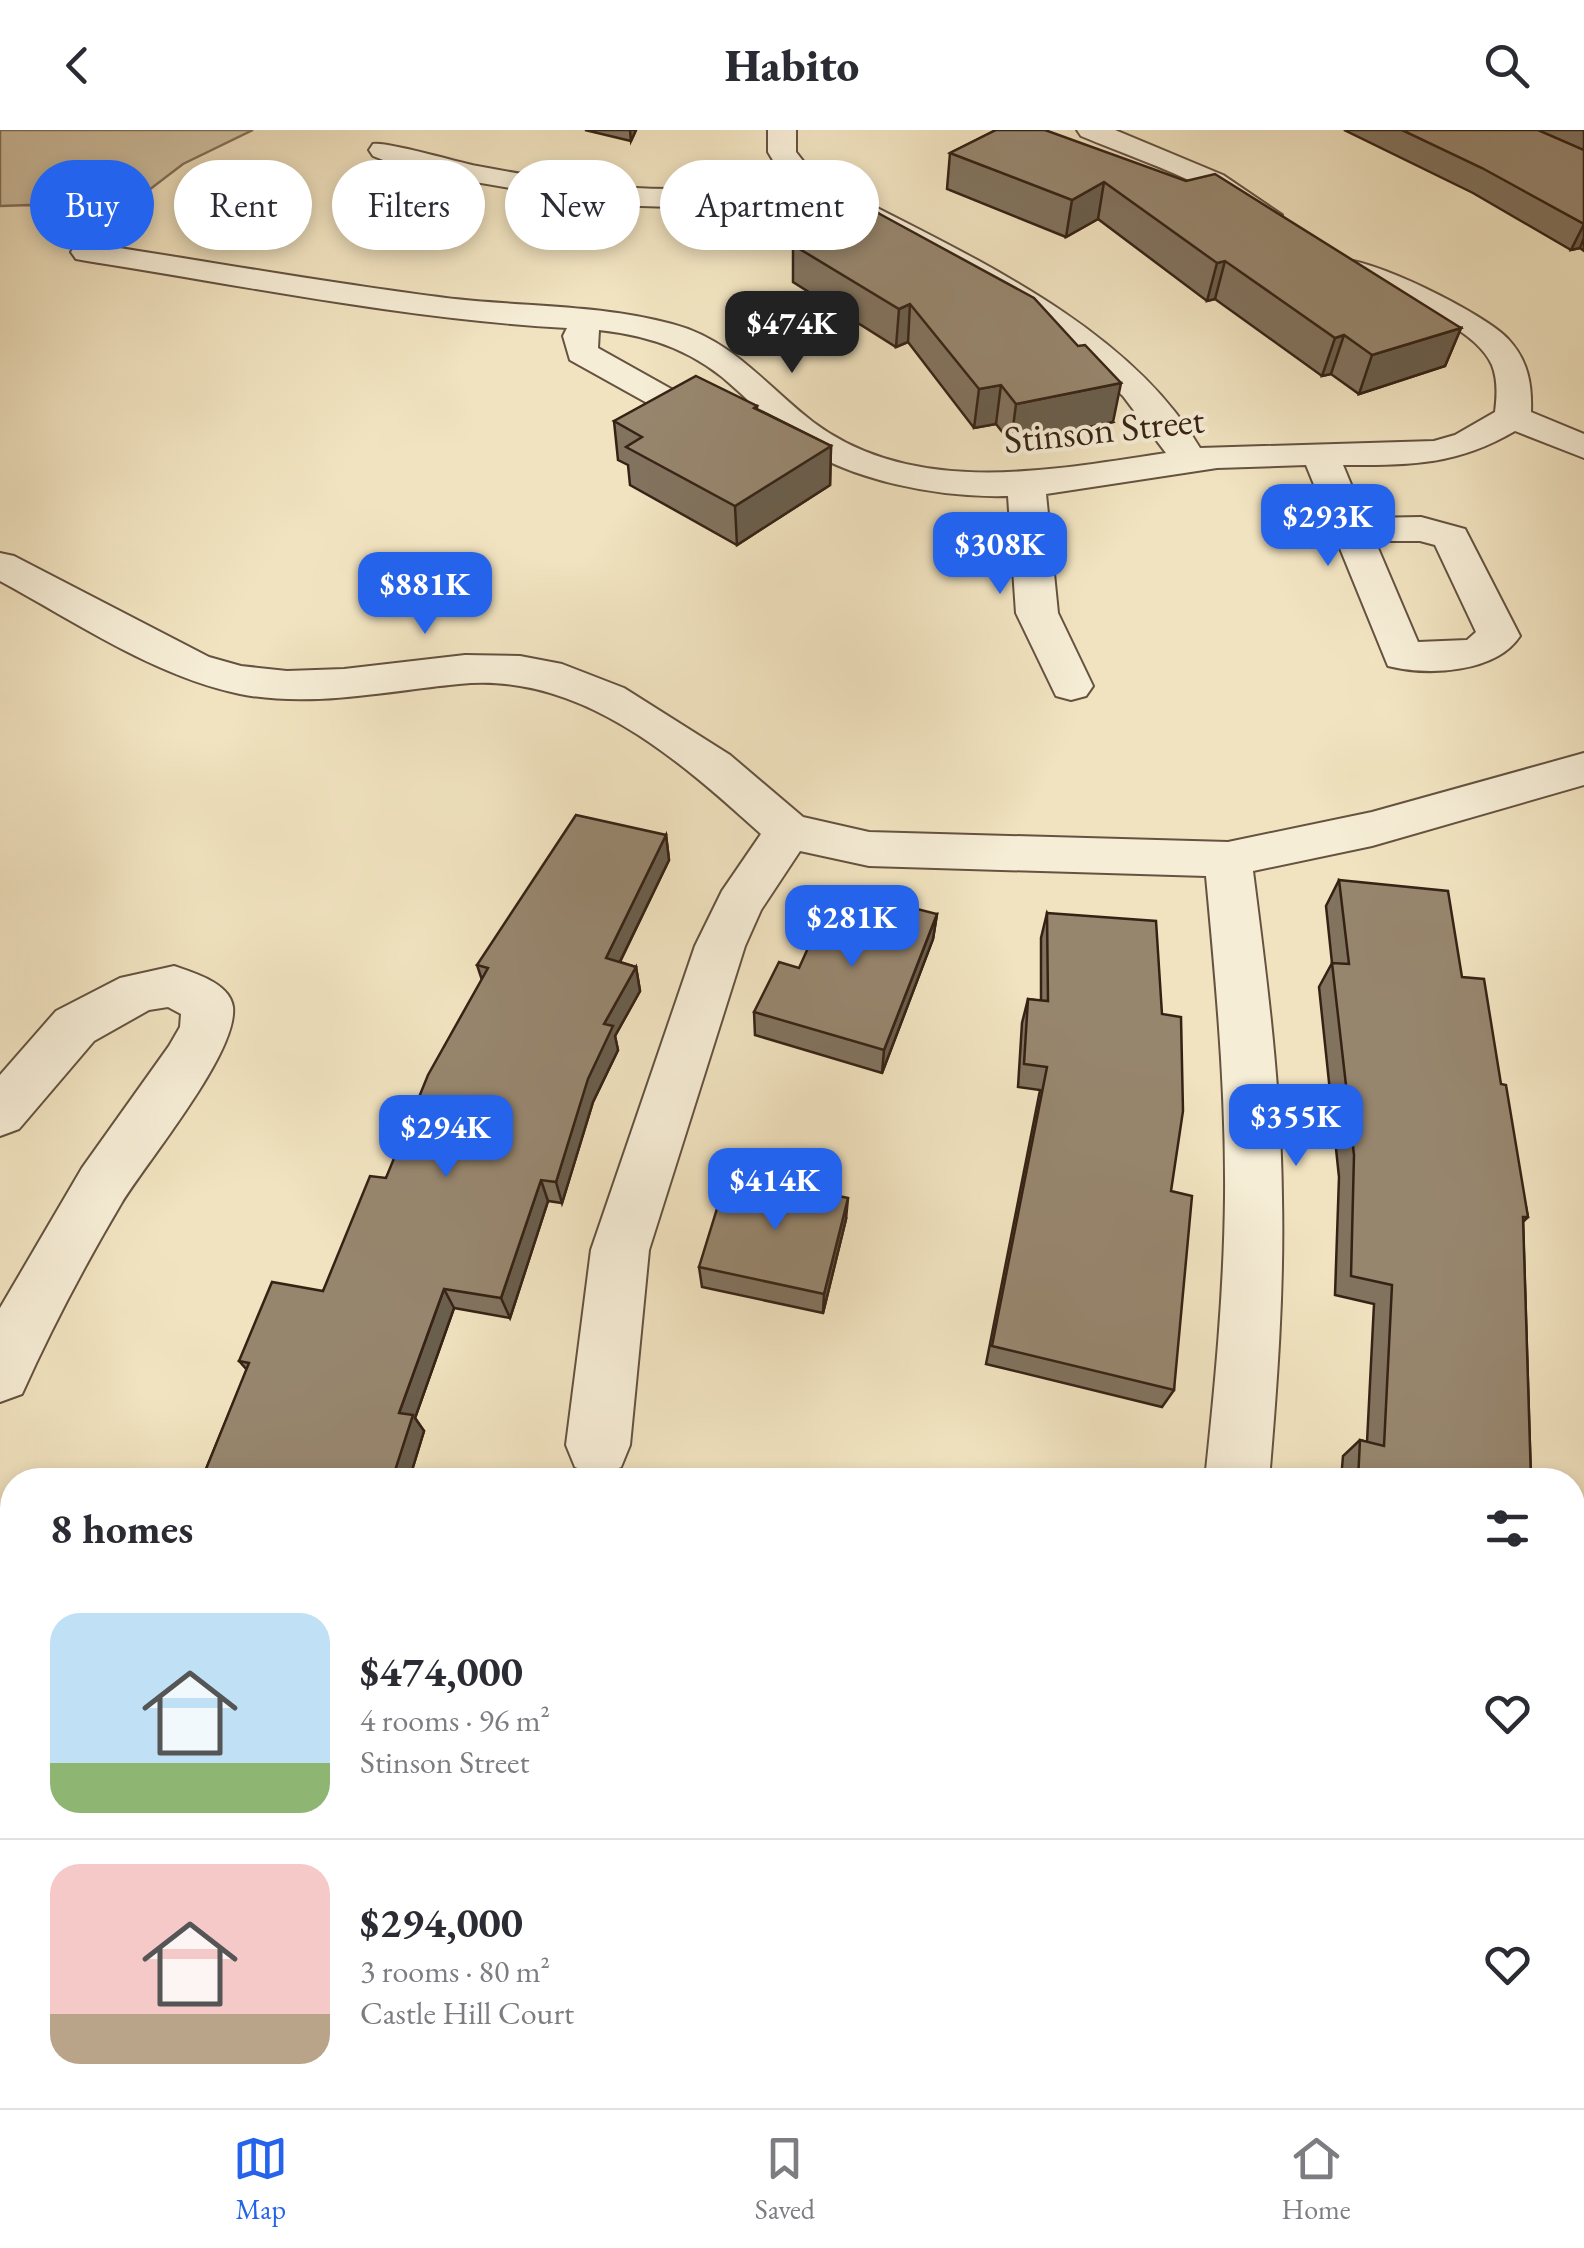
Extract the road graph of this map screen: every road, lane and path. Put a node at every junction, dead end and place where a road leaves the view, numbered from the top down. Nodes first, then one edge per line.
1 (782, 130) edge
2 (1091, 130) edge
3 (384, 150) dead end
4 (786, 160) edge
5 (1181, 166) junction
6 (1150, 182) edge
7 (660, 199) edge
8 (879, 222) edge
9 (1294, 234) edge
10 (87, 252) dead end
11 (1325, 255) edge
12 (587, 320) junction
13 (670, 402) edge
14 (1512, 418) junction
15 (1584, 447) edge
16 (1320, 455) junction
17 (1188, 460) junction
18 (1027, 486) junction
19 (1349, 530) junction
20 (0, 565) edge
21 (1071, 686) dead end
22 (1584, 770) edge
23 (788, 831) junction
24 (1228, 859) junction
25 (0, 1112) edge
26 (0, 1373) edge
27 (598, 1445) dead end
28 (1239, 1468) edge

1 - 4 street
2 - 5 street
3 - 7 street
5 - 6 street
5 - 9 street
8 - 17 street
10 - 12 street, Stinson Street
11 - 14 street
12 - 13 street
12 - 18 street, Stinson Street
14 - 15 street
14 - 16 street, Stinson Street
16 - 17 street, Stinson Street
16 - 19 street
17 - 18 street, Stinson Street
18 - 21 street
19 - 19 street
20 - 23 street
22 - 24 street
23 - 24 street
23 - 27 street
24 - 28 street
25 - 26 street

